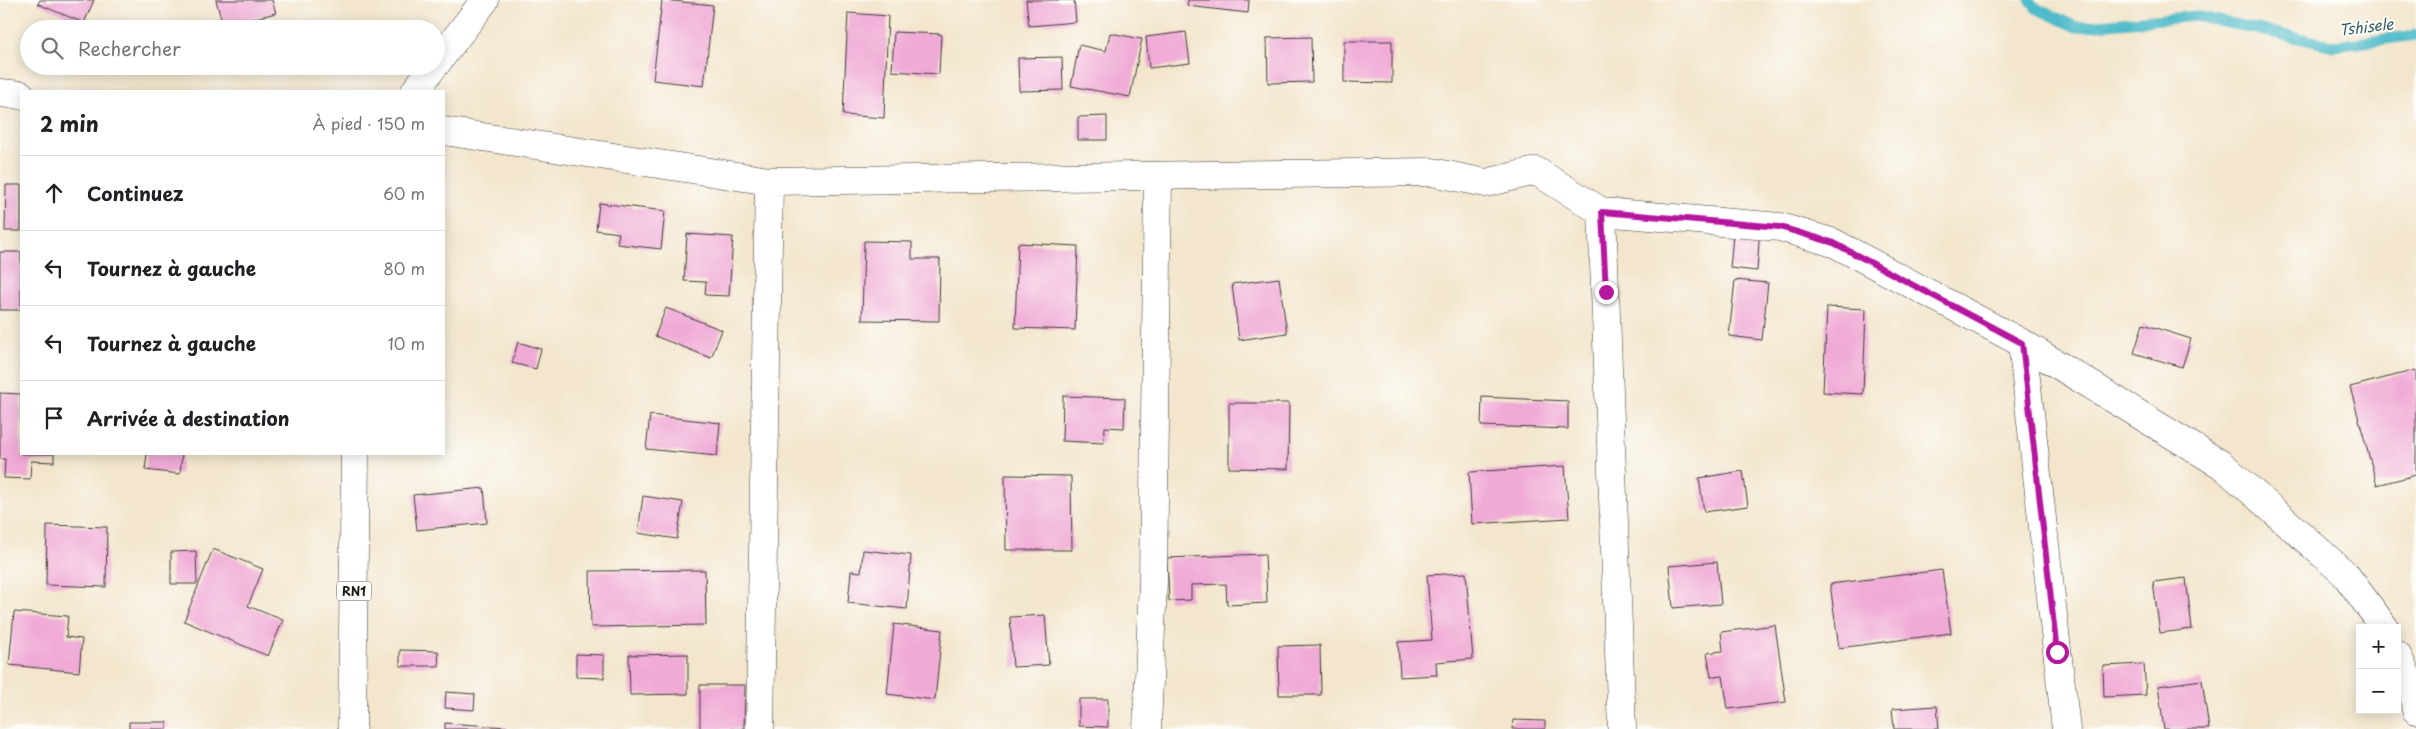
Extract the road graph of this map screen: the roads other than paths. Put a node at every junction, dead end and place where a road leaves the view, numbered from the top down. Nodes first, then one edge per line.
1 (485, 0) edge
2 (445, 52) edge
3 (427, 75) edge
4 (416, 90) edge
5 (0, 93) edge
6 (20, 95) edge
7 (445, 131) edge
8 (1158, 177) junction
9 (769, 181) junction
10 (1602, 212) junction
11 (2022, 343) junction
12 (355, 455) edge
13 (2382, 624) edge
14 (2401, 664) edge
15 (2416, 710) edge
16 (352, 729) edge
17 (760, 729) edge
18 (1146, 729) edge
19 (1622, 729) edge
20 (2066, 729) edge

1 - 2 main road
3 - 4 main road
5 - 6 main road
7 - 9 main road
8 - 9 main road
8 - 10 main road
8 - 18 main road
9 - 17 main road
10 - 11 main road
10 - 19 main road
11 - 13 main road
11 - 20 main road
12 - 16 main road, RN1
14 - 15 main road

